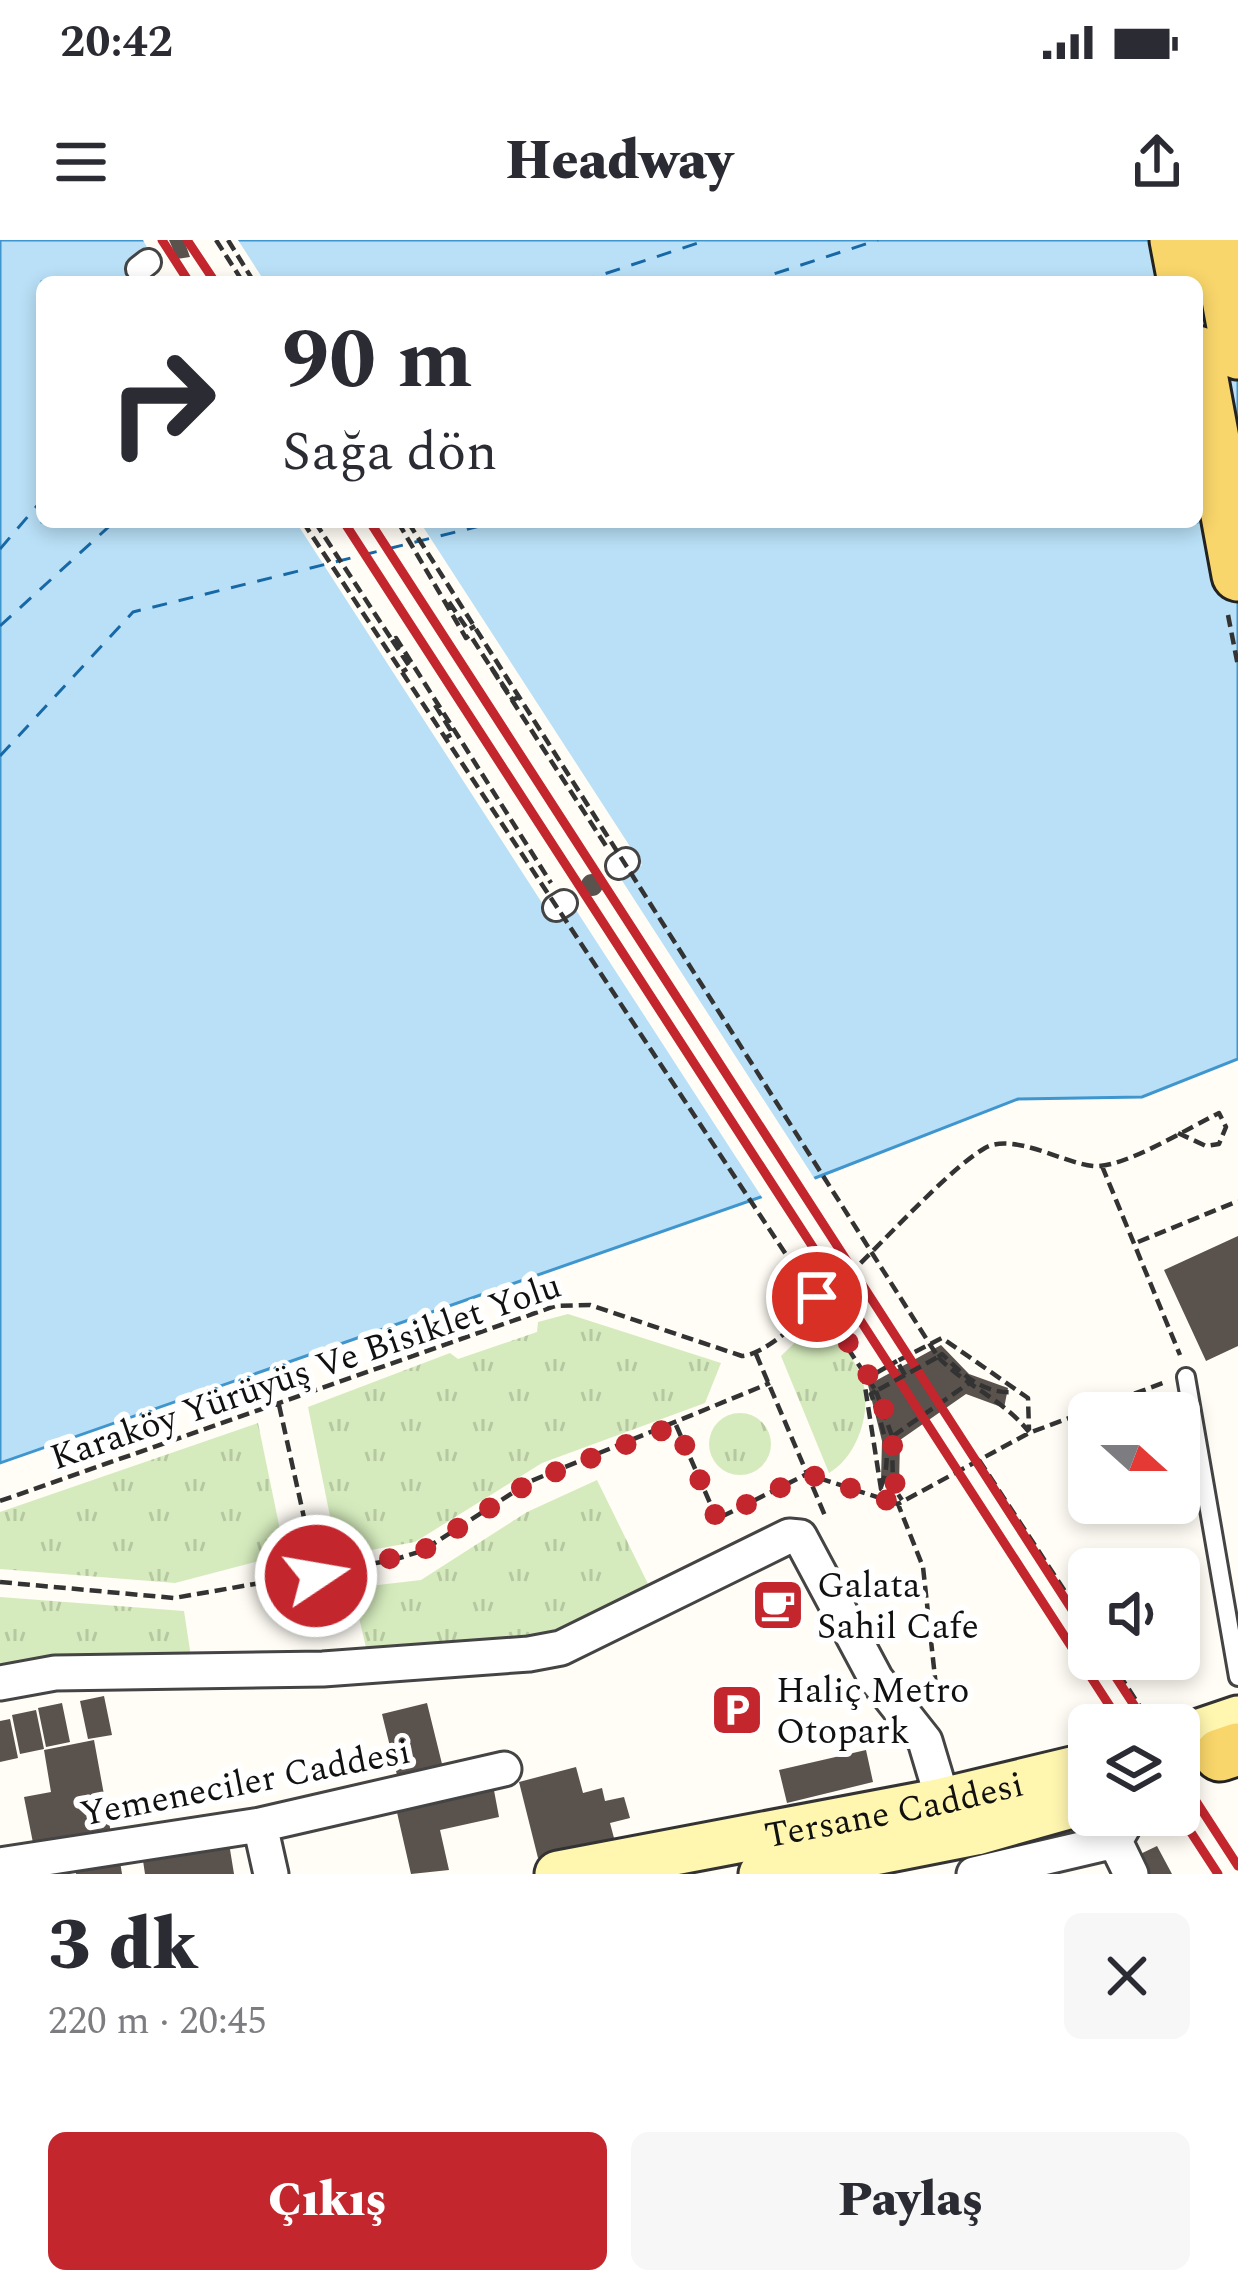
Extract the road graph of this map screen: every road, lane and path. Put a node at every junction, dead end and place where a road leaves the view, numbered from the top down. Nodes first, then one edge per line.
1 (216, 240) edge
2 (228, 240) edge
3 (1176, 240) edge
4 (1217, 240) edge
5 (239, 276) edge
6 (250, 276) edge
7 (1183, 276) edge
8 (1238, 353) edge
9 (1203, 385) edge
10 (307, 528) edge
11 (320, 528) edge
12 (402, 528) edge
13 (412, 528) edge
14 (1238, 575) edge
15 (449, 602) junction
16 (475, 626) junction
17 (392, 640) junction
18 (491, 668) junction
19 (402, 672) junction
20 (520, 696) junction
21 (435, 705) junction
22 (445, 738) junction
23 (622, 863) junction
24 (560, 906) junction
25 (1178, 1132) junction
26 (1102, 1166) junction
27 (1238, 1201) edge
28 (1136, 1243) junction
29 (938, 1357) junction
30 (897, 1361) junction
31 (905, 1375) junction
32 (1186, 1377) junction
33 (770, 1384) dead end
34 (970, 1384) junction
35 (876, 1391) junction
36 (1017, 1392) junction
37 (278, 1403) junction
38 (676, 1425) junction
39 (1029, 1433) junction
40 (889, 1438) junction
41 (979, 1460) junction
42 (880, 1489) junction
43 (0, 1501) edge
44 (900, 1503) junction
45 (316, 1576) junction
46 (0, 1582) edge
47 (1068, 1596) edge
48 (1238, 1677) edge
49 (0, 1683) edge
50 (938, 1708) dead end
51 (504, 1769) dead end
52 (1068, 1771) edge
53 (943, 1801) junction
54 (1068, 1807) edge
55 (260, 1825) junction
56 (1107, 1836) edge
57 (1124, 1836) edge
58 (0, 1865) edge
59 (1051, 1867) edge
60 (272, 1874) edge
61 (558, 1874) edge
62 (762, 1874) edge
63 (974, 1874) edge
64 (1131, 1874) edge

1 - 5 path
2 - 6 path
3 - 7 main road
4 - 8 main road
9 - 14 main road
10 - 19 path, bridge
11 - 17 path
12 - 15 path, bridge
13 - 16 path, bridge
15 - 16 path, bridge
15 - 18 path
16 - 20 path, bridge
17 - 19 path
17 - 21 path
18 - 20 path, bridge
18 - 23 path, bridge
19 - 22 path, bridge
20 - 23 path, bridge
21 - 22 path, bridge
21 - 24 path, bridge
22 - 24 path, bridge
23 - 29 path, bridge
24 - 35 path, bridge
25 - 25 path
25 - 26 path
26 - 28 path
26 - 37 path, Karaköy Yürüyüş Ve Bisiklet Yolu
27 - 28 path
28 - 32 path
29 - 31 path, bridge
29 - 34 path
29 - 34 path
30 - 31 path
30 - 36 path
30 - 42 path
31 - 35 path, bridge
32 - 39 path
32 - 48 lane
33 - 38 path
34 - 36 path
34 - 39 path
34 - 40 path
35 - 40 path
35 - 40 path
36 - 39 path
37 - 43 path, Karaköy Yürüyüş Ve Bisiklet Yolu
37 - 45 path
38 - 44 path
38 - 45 path
39 - 41 path
40 - 42 path
40 - 44 path
41 - 44 path
41 - 47 path
42 - 44 path
44 - 50 path
45 - 46 path
49 - 53 street
51 - 55 street, Yemeneciler Caddesi
52 - 53 main road, Tersane Caddesi
53 - 61 main road, Tersane Caddesi
54 - 62 main road, Tersane Caddesi
55 - 58 street, Yemeneciler Caddesi
55 - 60 street
56 - 59 street
57 - 64 street
59 - 63 street

